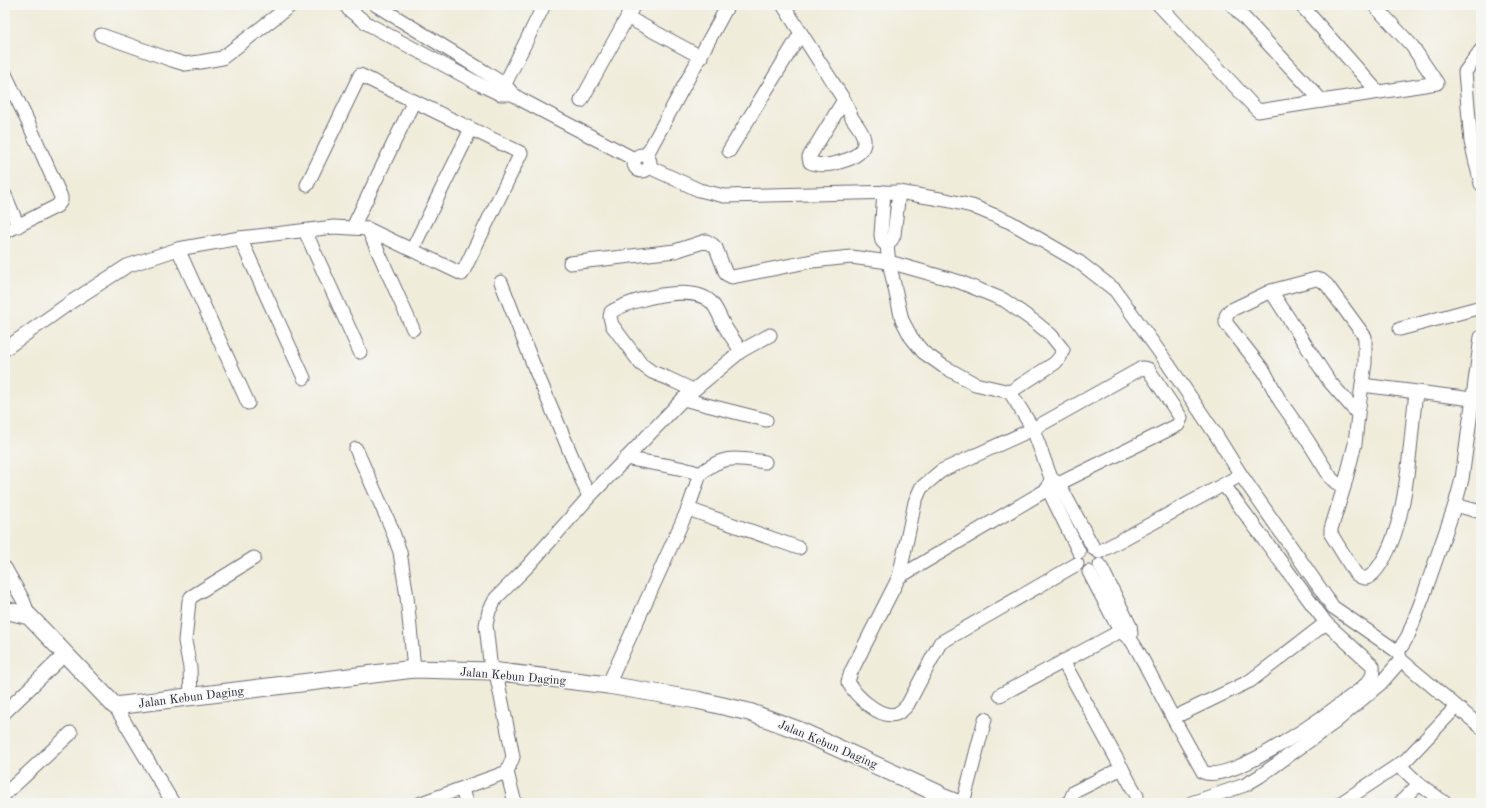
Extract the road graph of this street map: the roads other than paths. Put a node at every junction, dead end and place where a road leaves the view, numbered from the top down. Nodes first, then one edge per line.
1 (291, 5) edge
2 (376, 5) edge
3 (543, 5) edge
4 (634, 5) edge
5 (728, 5) edge
6 (783, 5) edge
7 (1159, 5) edge
8 (1232, 5) edge
9 (1301, 5) edge
10 (1374, 5) edge
11 (349, 7) edge
12 (628, 17) junction
13 (801, 34) junction
14 (101, 35) dead end
15 (1481, 50) edge
16 (701, 57) junction
17 (5, 74) edge
18 (506, 91) junction
19 (1378, 92) junction
20 (844, 100) junction
21 (414, 101) junction
22 (582, 101) dead end
23 (1322, 101) junction
24 (471, 129) junction
25 (729, 151) dead end
26 (643, 161) junction
27 (1481, 184) edge
28 (307, 185) dead end
29 (884, 192) junction
30 (899, 192) junction
31 (5, 195) edge
32 (18, 226) junction
33 (353, 227) junction
34 (368, 229) junction
35 (305, 231) junction
36 (5, 232) edge
37 (240, 238) junction
38 (887, 246) junction
39 (178, 249) junction
40 (412, 250) junction
41 (889, 262) junction
42 (570, 263) dead end
43 (501, 282) dead end
44 (1271, 292) junction
45 (1481, 307) edge
46 (413, 329) dead end
47 (1400, 329) dead end
48 (770, 335) dead end
49 (1481, 337) edge
50 (5, 349) edge
51 (741, 351) junction
52 (360, 352) dead end
53 (304, 378) dead end
54 (1362, 385) junction
55 (1010, 392) junction
56 (1416, 393) junction
57 (688, 395) junction
58 (1472, 400) junction
59 (248, 403) dead end
60 (1358, 414) junction
61 (766, 420) dead end
62 (1033, 429) junction
63 (356, 449) dead end
64 (626, 458) junction
65 (765, 462) dead end
66 (700, 474) junction
67 (1241, 475) junction
68 (1053, 484) junction
69 (1224, 485) junction
70 (1344, 487) junction
71 (589, 496) junction
72 (1455, 505) junction
73 (688, 509) junction
74 (1481, 512) edge
75 (799, 548) dead end
76 (1098, 555) junction
77 (254, 558) dead end
78 (1078, 558) junction
79 (5, 568) edge
80 (1089, 572) junction
81 (899, 577) junction
82 (5, 610) edge
83 (29, 616) junction
84 (1326, 623) junction
85 (1125, 628) junction
86 (65, 654) junction
87 (1399, 656) junction
88 (1063, 661) junction
89 (414, 669) junction
90 (494, 672) junction
91 (608, 685) junction
92 (1000, 695) dead end
93 (191, 697) junction
94 (115, 706) junction
95 (1456, 706) junction
96 (8, 707) edge
97 (1173, 718) junction
98 (985, 719) dead end
99 (1481, 727) edge
100 (71, 733) dead end
101 (1399, 765) junction
102 (1122, 768) junction
103 (507, 772) junction
104 (1420, 784) junction
105 (462, 789) junction
106 (5, 794) edge
107 (1137, 796) dead end
108 (938, 798) edge
109 (173, 803) edge
110 (421, 803) edge
111 (466, 803) edge
112 (515, 803) edge
113 (963, 803) edge
114 (1069, 803) edge
115 (1191, 803) edge
116 (1341, 803) edge
117 (1400, 803) edge
118 (1445, 803) edge

1 - 14 street
2 - 18 street
3 - 18 street
4 - 12 street
5 - 16 street
6 - 13 street
7 - 23 street
8 - 23 street
9 - 19 street
10 - 19 street
11 - 18 street
12 - 16 street
12 - 22 street
13 - 20 street
13 - 25 street
15 - 27 street
16 - 26 street
17 - 32 street
18 - 26 street
19 - 23 street
20 - 20 street
21 - 24 street
21 - 28 street
21 - 33 street
24 - 40 street
24 - 40 street
26 - 29 street
29 - 30 street
29 - 38 street
30 - 38 street
30 - 67 street
31 - 32 street
32 - 36 street
33 - 34 street
33 - 35 street
34 - 40 street
34 - 46 street
35 - 37 street
35 - 52 street
37 - 39 street
37 - 53 street
38 - 41 street
39 - 50 street
39 - 59 street
41 - 42 street
41 - 55 street
41 - 55 street
43 - 71 street
44 - 54 street
44 - 60 street
44 - 70 street
45 - 47 street
48 - 51 street
49 - 58 street
51 - 57 street
51 - 57 street
54 - 56 street
54 - 60 street
55 - 62 street
56 - 58 street
56 - 70 street
57 - 61 street
57 - 64 street
58 - 72 street
60 - 70 street
62 - 68 street
62 - 68 street
62 - 81 street
63 - 89 street
64 - 66 street
64 - 71 street
65 - 66 street
66 - 73 street
67 - 69 street
67 - 87 street
68 - 76 street
68 - 78 street
68 - 81 street
69 - 76 street
69 - 84 street
71 - 90 street
72 - 74 street
72 - 87 street
73 - 75 street
73 - 91 street
76 - 78 street
76 - 80 street
76 - 85 street
77 - 93 street
78 - 80 street
78 - 81 street
79 - 83 street
80 - 85 street
82 - 83 street
83 - 86 street
84 - 97 street
84 - 97 street
85 - 88 street
85 - 97 street
86 - 94 street
86 - 96 street
87 - 95 street
87 - 115 street
88 - 92 street
88 - 102 street
89 - 90 street, Jalan Kebun Daging
89 - 93 street, Jalan Kebun Daging
90 - 91 street, Jalan Kebun Daging
90 - 103 street
91 - 108 street, Jalan Kebun Daging
93 - 94 street, Jalan Kebun Daging
94 - 109 street
95 - 99 street
95 - 101 street
98 - 113 street
100 - 106 street
101 - 104 street
101 - 116 street
102 - 107 street
102 - 114 street
103 - 105 street
103 - 112 street
104 - 117 street
104 - 118 street
105 - 110 street
105 - 111 street
108 - 113 street

